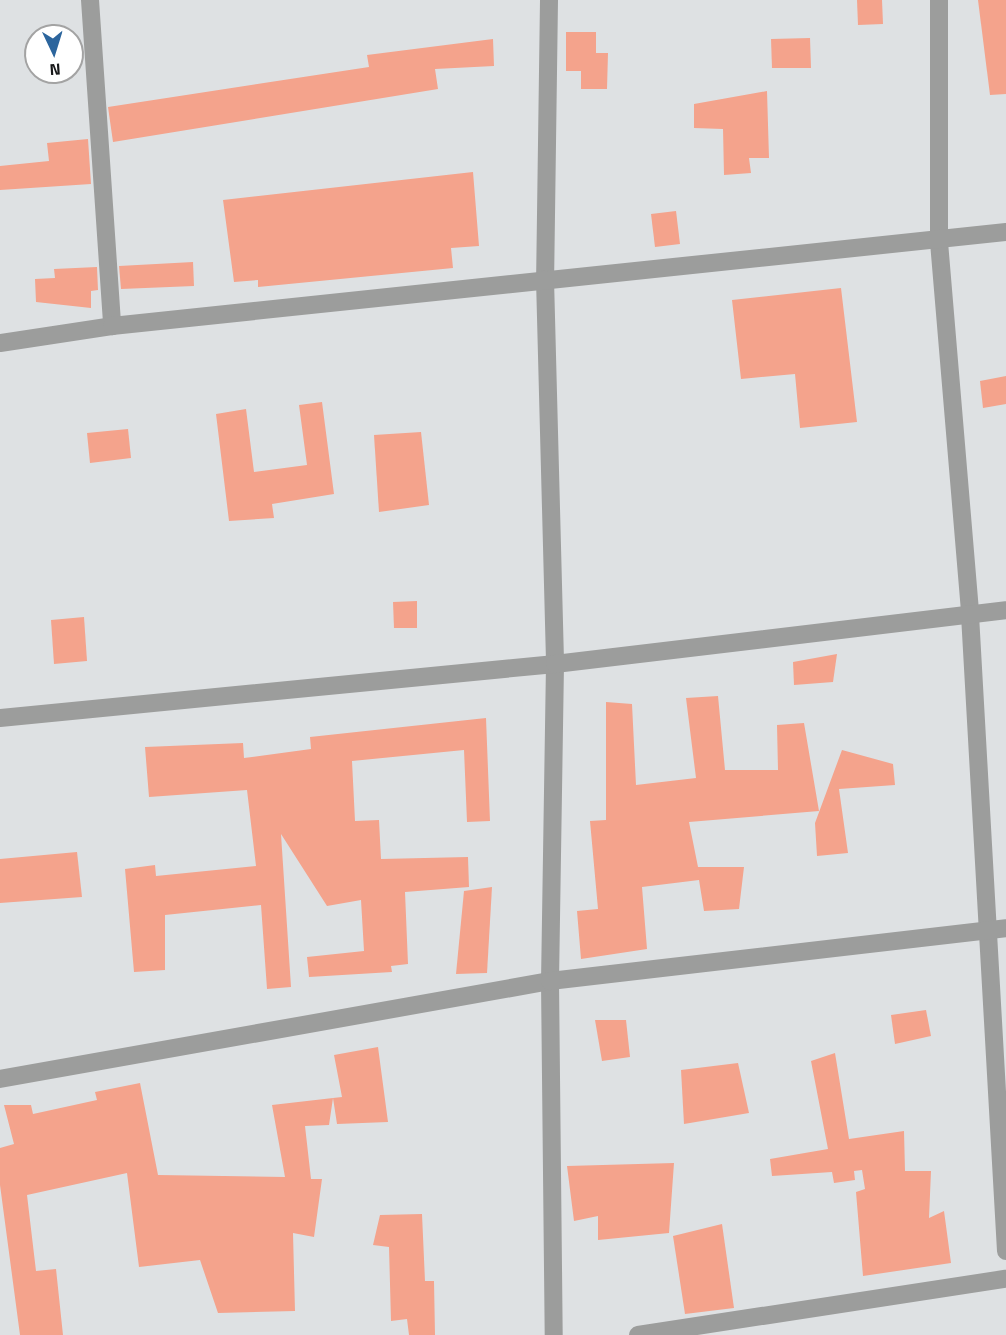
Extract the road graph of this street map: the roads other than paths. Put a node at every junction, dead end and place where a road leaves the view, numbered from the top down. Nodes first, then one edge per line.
1 (90, 0) edge
2 (549, 0) edge
3 (939, 0) edge
4 (1006, 232) edge
5 (939, 242) junction
6 (545, 279) junction
7 (112, 326) junction
8 (0, 343) edge
9 (1006, 610) edge
10 (970, 615) junction
11 (555, 664) junction
12 (0, 718) edge
13 (1006, 928) edge
14 (985, 930) junction
15 (550, 981) junction
16 (0, 1079) edge
17 (1006, 1251) edge
18 (1006, 1279) edge
19 (554, 1335) edge
20 (638, 1335) edge

1 - 7 street
2 - 6 street
3 - 5 street
4 - 5 street
5 - 6 street
5 - 10 street
6 - 7 street
6 - 11 street
7 - 8 street
9 - 10 street
10 - 11 street
10 - 14 street
11 - 12 street
11 - 15 street
13 - 14 street
14 - 15 street
14 - 17 street
15 - 16 street
15 - 19 street
18 - 20 street

